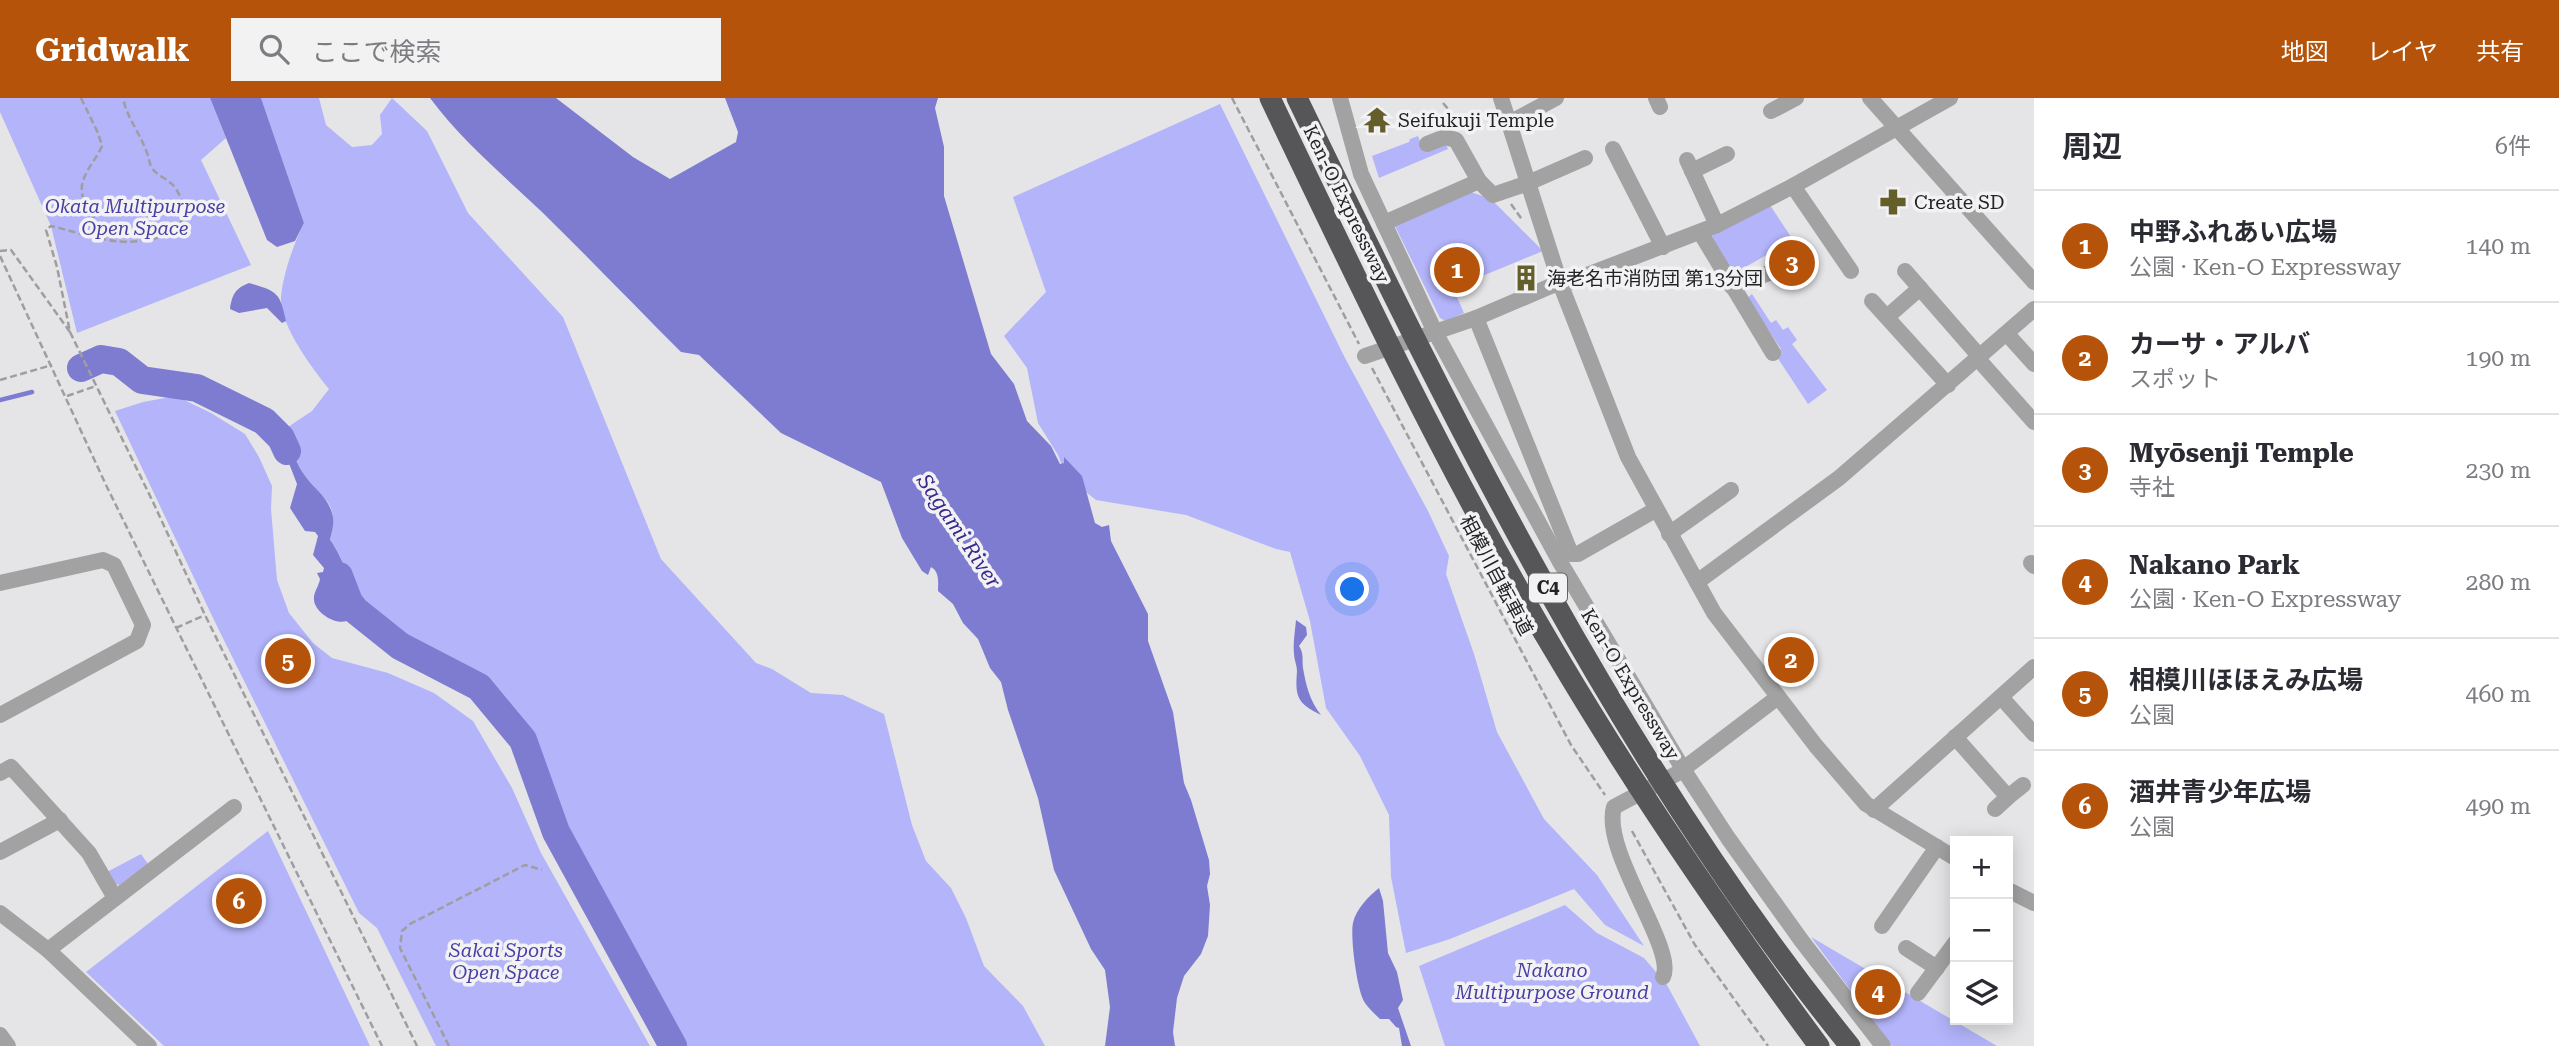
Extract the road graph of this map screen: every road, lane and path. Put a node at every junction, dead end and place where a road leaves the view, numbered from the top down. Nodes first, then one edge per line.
1 (81, 98) edge
2 (123, 98) edge
3 (1232, 98) edge
4 (1270, 98) edge
5 (1297, 98) edge
6 (1340, 98) edge
7 (1501, 98) edge
8 (1556, 98) edge
9 (1796, 98) edge
10 (1870, 98) edge
11 (1950, 98) edge
12 (1771, 111) dead end
13 (1509, 123) junction
14 (1898, 127) junction
15 (1427, 144) dead end
16 (1613, 149) dead end
17 (1727, 154) dead end
18 (1585, 158) dead end
19 (1479, 181) junction
20 (1528, 183) junction
21 (1793, 186) junction
22 (1384, 223) junction
23 (1717, 225) junction
24 (1700, 232) junction
25 (115, 241) junction
26 (1662, 247) junction
27 (0, 251) edge
28 (0, 256) edge
29 (1850, 271) dead end
30 (1905, 271) dead end
31 (1769, 272) dead end
32 (2034, 282) edge
33 (1560, 283) junction
34 (1732, 288) junction
35 (1920, 288) junction
36 (1872, 301) dead end
37 (2034, 309) edge
38 (1887, 317) junction
39 (1476, 318) junction
40 (70, 332) junction
41 (1434, 332) junction
42 (2007, 334) junction
43 (1773, 353) dead end
44 (1366, 356) junction
45 (1979, 358) junction
46 (2034, 364) edge
47 (52, 365) junction
48 (0, 380) edge
49 (1948, 385) junction
50 (96, 386) junction
51 (67, 396) junction
52 (2034, 422) edge
53 (1731, 490) dead end
54 (1655, 510) junction
55 (1669, 534) junction
56 (1697, 582) junction
57 (0, 583) edge
58 (205, 615) junction
59 (176, 628) junction
60 (2034, 667) edge
61 (1778, 697) junction
62 (2001, 697) junction
63 (0, 715) edge
64 (2034, 734) edge
65 (1955, 737) junction
66 (1683, 769) junction
67 (0, 773) edge
68 (2023, 785) dead end
69 (2008, 797) junction
70 (234, 807) dead end
71 (1614, 807) junction
72 (1995, 809) dead end
73 (1874, 810) junction
74 (60, 820) junction
75 (1937, 847) junction
76 (0, 852) edge
77 (1950, 855) edge
78 (542, 870) dead end
79 (2013, 892) edge
80 (115, 898) junction
81 (2034, 903) edge
82 (0, 914) edge
83 (1882, 926) dead end
84 (1906, 948) dead end
85 (48, 950) junction
86 (1950, 950) edge
87 (1937, 968) junction
88 (1663, 977) dead end
89 (1918, 993) dead end
90 (0, 1035) edge
91 (8, 1046) edge
92 (149, 1046) edge
93 (382, 1046) edge
94 (417, 1046) edge
95 (449, 1046) edge
96 (1768, 1046) edge
97 (1819, 1046) edge
98 (1850, 1046) edge
99 (1883, 1046) edge

1 - 25 path
2 - 25 path
3 - 44 path, 相模川自転車道
4 - 97 highway, Ken-O Expressway / C4, bridge
5 - 98 highway, Ken-O Expressway / C4, bridge
6 - 22 street
7 - 13 street
8 - 13 street
9 - 12 street
10 - 14 street
11 - 14 street
13 - 20 street
14 - 21 street
14 - 32 street
15 - 19 street
16 - 26 street
17 - 23 street
18 - 20 street
19 - 20 street
19 - 22 street
20 - 33 street
21 - 23 street
21 - 29 street
22 - 41 street
23 - 24 street
24 - 26 street
24 - 34 street
25 - 40 path
26 - 33 street
27 - 40 path
28 - 47 path
30 - 35 street
31 - 34 street
33 - 39 street
33 - 54 street
34 - 43 street
35 - 38 street
35 - 45 street
36 - 38 street
37 - 42 street
38 - 49 street
39 - 41 street
39 - 54 street
40 - 50 path
41 - 44 street
41 - 66 street
42 - 45 street
42 - 46 street
44 - 71 path, 相模川自転車道
45 - 49 street
45 - 52 street
47 - 48 path
47 - 51 path
49 - 56 street
50 - 51 path
50 - 58 path
51 - 59 path
53 - 55 street
54 - 55 street
55 - 56 street
56 - 61 street
57 - 63 street
58 - 59 path
58 - 94 path
59 - 93 path
60 - 62 street
61 - 66 street
61 - 73 street
62 - 64 street
62 - 65 street
65 - 69 street
65 - 73 street
66 - 71 street
66 - 99 street
67 - 74 street
68 - 69 street
69 - 72 street
70 - 80 street
71 - 88 street
71 - 96 path, 相模川自転車道
73 - 75 street
74 - 76 street
74 - 80 street
75 - 77 street
75 - 83 street
78 - 95 path
79 - 81 street
80 - 85 street
82 - 85 street
84 - 87 street
85 - 92 street
86 - 87 street
87 - 89 street
90 - 91 street

